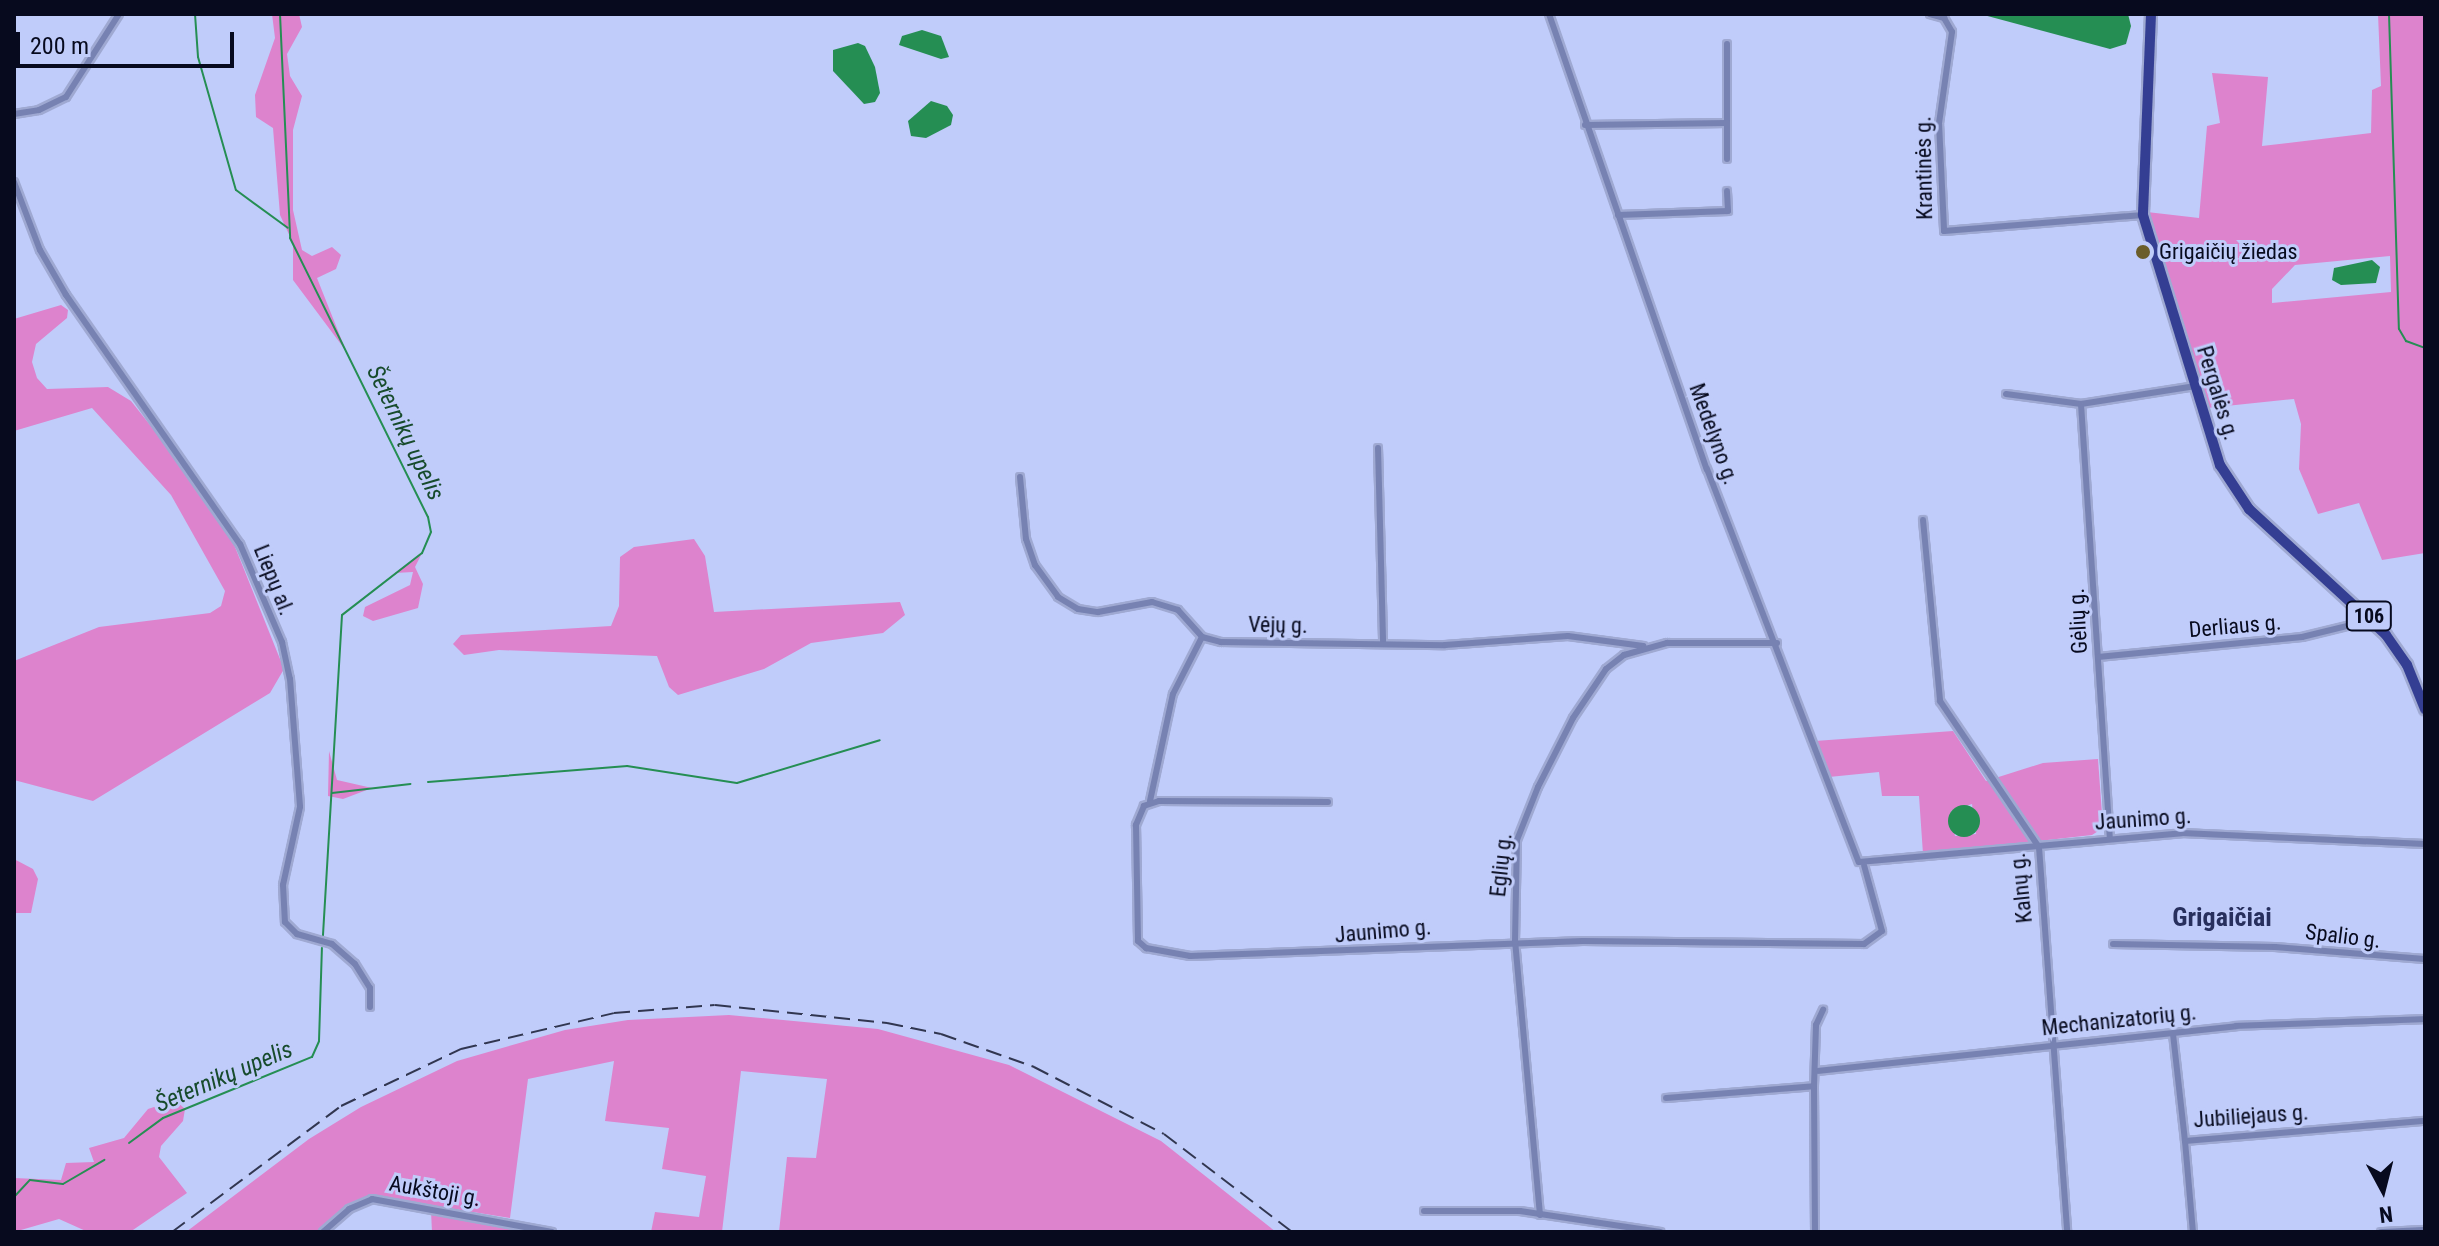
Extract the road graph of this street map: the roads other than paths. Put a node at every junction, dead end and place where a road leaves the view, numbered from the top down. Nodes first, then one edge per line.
1 (119, 14) edge
2 (1549, 14) edge
3 (1930, 14) edge
4 (2151, 14) edge
5 (1727, 44) dead end
6 (14, 115) edge
7 (1727, 123) junction
8 (1585, 125) junction
9 (1727, 159) dead end
10 (14, 182) edge
11 (1727, 191) dead end
12 (1618, 215) junction
13 (2143, 215) junction
14 (2196, 386) junction
15 (2006, 394) dead end
16 (2081, 404) junction
17 (1378, 448) dead end
18 (1020, 477) dead end
19 (1923, 520) dead end
20 (2373, 619) junction
21 (1202, 637) junction
22 (1777, 643) junction
23 (1383, 644) junction
24 (1643, 646) junction
25 (2098, 657) junction
26 (2425, 709) edge
27 (1150, 801) junction
28 (1328, 802) dead end
29 (2110, 837) junction
30 (2425, 844) edge
31 (2039, 847) junction
32 (1861, 863) junction
33 (1515, 942) junction
34 (2113, 944) dead end
35 (2425, 959) edge
36 (370, 1007) dead end
37 (1823, 1010) dead end
38 (2425, 1019) edge
39 (2173, 1034) junction
40 (2051, 1045) junction
41 (1818, 1071) junction
42 (1814, 1086) junction
43 (1666, 1098) dead end
44 (2425, 1121) edge
45 (2185, 1141) junction
46 (1424, 1211) dead end
47 (1540, 1215) junction
48 (2425, 1230) edge
49 (323, 1232) edge
50 (552, 1232) edge
51 (1660, 1232) edge
52 (1815, 1232) edge
53 (2067, 1232) edge
54 (2193, 1232) edge
55 (2381, 1232) edge

1 - 6 street
2 - 8 street, Medelyno g.
3 - 13 street, Krantinės g.
4 - 13 main road, Pergalės g. / 106
5 - 7 street
7 - 8 street
7 - 9 street
8 - 12 street, Medelyno g.
10 - 36 street, Liepų al.
11 - 12 street
12 - 22 street, Medelyno g.
13 - 14 main road, Pergalės g. / 106
14 - 16 street
14 - 20 main road, Pergalės g. / 106
15 - 16 street
16 - 25 street, Gėlių g.
17 - 23 street
18 - 21 street
19 - 31 street, Kalnų g.
20 - 25 street, Derliaus g.
20 - 26 main road, Pergalės g. / 106
21 - 23 street, Vėjų g.
21 - 27 street
22 - 24 street
22 - 32 street, Medelyno g.
23 - 24 street, Vėjų g.
24 - 33 street, Eglių g.
25 - 29 street, Gėlių g.
27 - 28 street
27 - 33 street, Jaunimo g.
29 - 30 street, Jaunimo g.
29 - 31 street, Jaunimo g.
31 - 32 street, Jaunimo g.
31 - 40 street, Kalnų g.
32 - 33 street, Jaunimo g.
33 - 47 street, Eglių g.
34 - 35 street, Spalio g.
37 - 41 street
38 - 39 street, Mechanizatorių g.
39 - 40 street, Mechanizatorių g.
39 - 45 street, Jubiliejaus g.
40 - 41 street, Mechanizatorių g.
40 - 53 street, Kalnų g.
41 - 42 street
42 - 43 street
42 - 52 street
44 - 45 street, Jubiliejaus g.
45 - 54 street
46 - 47 street
47 - 51 street
48 - 55 street
49 - 50 street, Aukštoji g.

